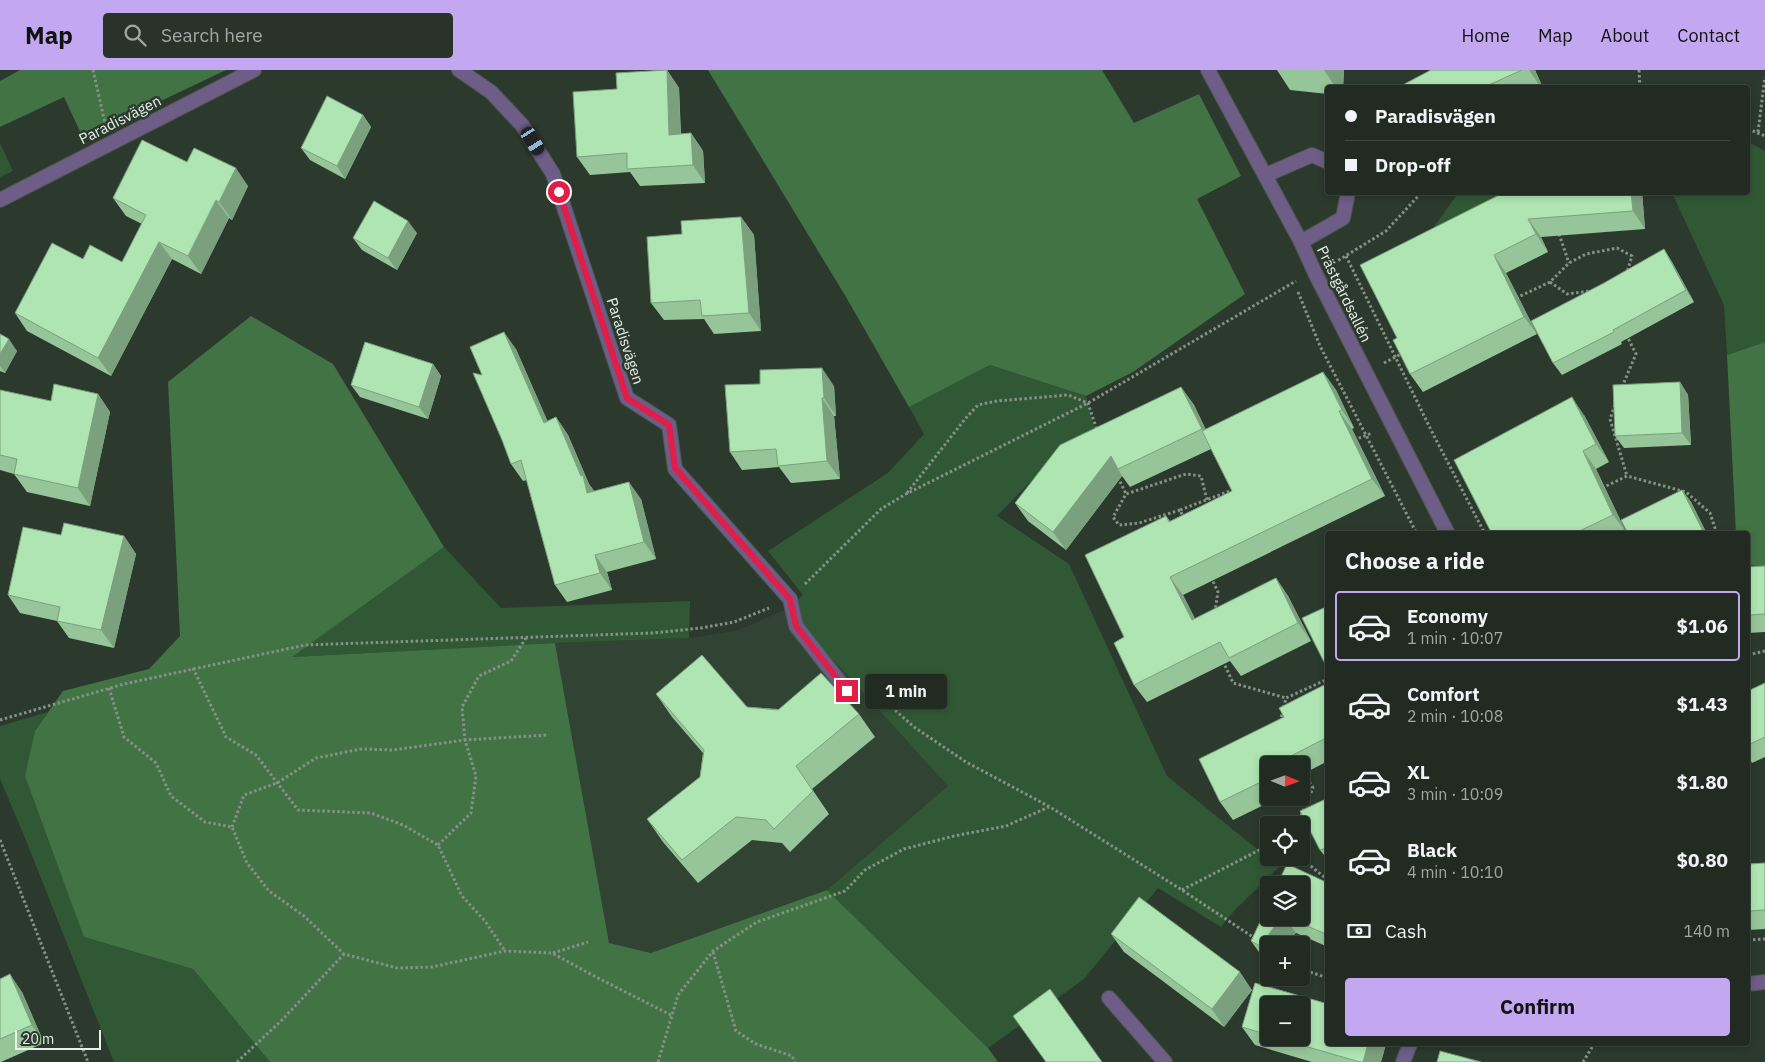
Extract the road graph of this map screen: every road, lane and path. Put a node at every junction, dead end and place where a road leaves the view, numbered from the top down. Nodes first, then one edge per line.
1 (93, 70) edge
2 (254, 70) edge
3 (459, 70) edge
4 (1208, 70) edge
5 (1639, 70) edge
6 (1765, 78) edge
7 (1640, 85) edge
8 (1750, 130) edge
9 (1758, 132) junction
10 (1765, 136) edge
11 (113, 142) junction
12 (1325, 161) edge
13 (1266, 175) junction
14 (1347, 195) edge
15 (0, 200) edge
16 (1557, 228) edge
17 (1301, 242) junction
18 (1346, 256) dead end
19 (1569, 263) junction
20 (1627, 273) edge
21 (1294, 282) dead end
22 (1550, 282) junction
23 (1593, 290) edge
24 (1516, 298) edge
25 (1623, 329) edge
26 (1403, 353) edge
27 (1395, 357) junction
28 (1365, 372) junction
29 (1621, 391) edge
30 (1617, 400) edge
31 (1391, 423) junction
32 (1098, 430) edge
33 (1367, 435) junction
34 (1349, 442) edge
35 (1115, 471) edge
36 (1627, 476) junction
37 (1243, 486) edge
38 (1602, 488) edge
39 (906, 494) dead end
40 (1126, 494) junction
41 (1207, 500) junction
42 (1180, 510) junction
43 (1188, 526) edge
44 (1415, 531) edge
45 (1446, 531) edge
46 (1483, 531) edge
47 (1717, 531) edge
48 (1210, 576) edge
49 (1214, 618) edge
50 (526, 637) dead end
51 (1765, 652) edge
52 (1750, 655) edge
53 (1222, 659) edge
54 (193, 668) dead end
55 (1325, 680) edge
56 (862, 681) dead end
57 (109, 688) dead end
58 (847, 691) dead end
59 (1286, 698) junction
60 (1279, 725) edge
61 (548, 735) dead end
62 (465, 740) junction
63 (277, 783) junction
64 (1310, 783) edge
65 (1310, 795) edge
66 (1050, 807) junction
67 (232, 827) junction
68 (0, 840) edge
69 (438, 845) junction
70 (1260, 850) edge
71 (1310, 865) edge
72 (1325, 878) edge
73 (1182, 890) junction
74 (1765, 939) edge
75 (1750, 940) edge
76 (1260, 941) edge
77 (588, 942) dead end
78 (505, 950) junction
79 (713, 952) junction
80 (552, 953) junction
81 (344, 954) junction
82 (1310, 972) edge
83 (1325, 977) edge
84 (1765, 982) edge
85 (1750, 984) edge
86 (1109, 998) dead end
87 (671, 1015) junction
88 (1409, 1046) edge
89 (1593, 1046) edge
90 (88, 1062) edge
91 (237, 1062) edge
92 (658, 1062) edge
93 (795, 1062) edge
94 (1165, 1062) edge
95 (1403, 1062) edge
96 (1583, 1062) edge

1 - 11 path
2 - 11 street, Paradisvägen
3 - 58 street, Paradisvägen
4 - 13 street, Prästgårdsallén
5 - 7 path
6 - 9 path
8 - 9 path
9 - 10 path
11 - 15 street, Paradisvägen
12 - 13 street
13 - 17 street, Prästgårdsallén
14 - 17 street
16 - 19 path
17 - 28 street, Prästgårdsallén
18 - 27 path
19 - 20 path
19 - 22 path
21 - 33 path
22 - 23 path
22 - 24 path
25 - 29 path
26 - 27 path
27 - 28 path
27 - 46 path
28 - 31 street, Prästgårdsallén
30 - 36 path
31 - 33 path
31 - 45 street, Prästgårdsallén
32 - 39 path
33 - 34 path
33 - 44 path
35 - 40 path
36 - 38 path
36 - 47 path
37 - 41 path
40 - 41 path
40 - 42 path
41 - 42 path
42 - 43 path
48 - 49 path
50 - 62 path
51 - 52 path
53 - 59 path
54 - 63 path
55 - 59 path
56 - 66 path
57 - 67 path
59 - 60 path
61 - 62 path
62 - 63 path
62 - 69 path
63 - 67 path
63 - 69 path
64 - 65 path
66 - 73 path
66 - 79 path
67 - 81 path
68 - 90 path
69 - 78 path
70 - 73 path
71 - 72 path
73 - 76 path
74 - 75 path
77 - 80 path
78 - 80 path
78 - 81 path
79 - 87 path
79 - 93 path
80 - 87 path
81 - 91 path
82 - 83 path
84 - 85 street
86 - 94 street
87 - 92 path
88 - 95 street
89 - 96 path

